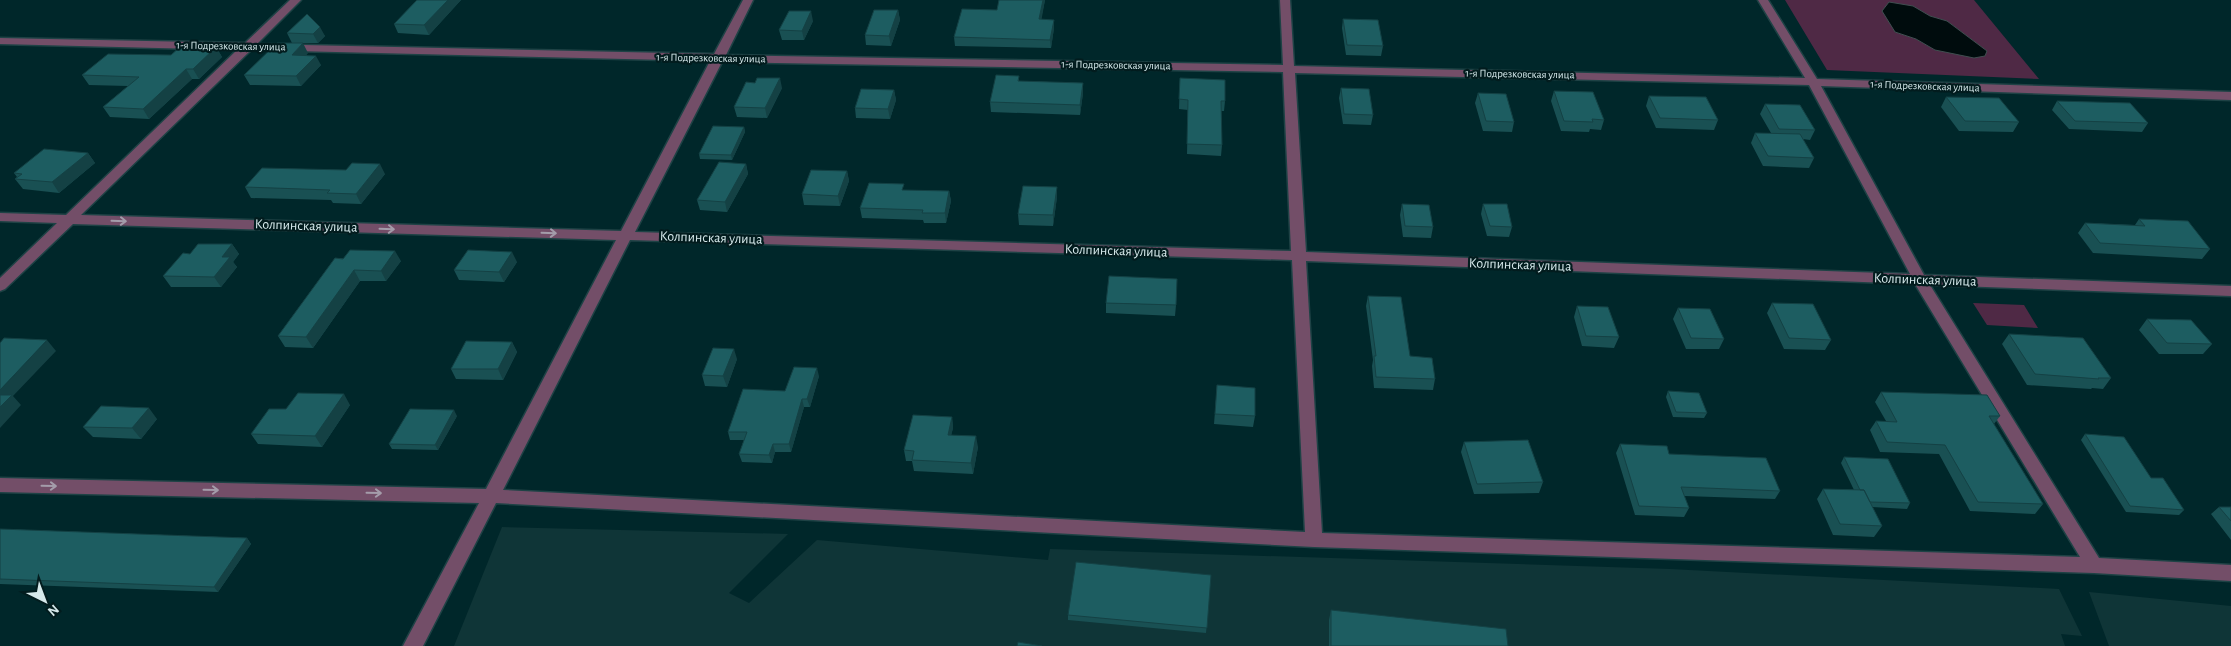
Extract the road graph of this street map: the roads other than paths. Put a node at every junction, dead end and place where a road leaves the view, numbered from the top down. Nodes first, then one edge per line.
1 (296, 0) edge
2 (748, 0) edge
3 (1285, 0) edge
4 (1763, 0) edge
5 (0, 41) edge
6 (248, 46) junction
7 (720, 58) junction
8 (1288, 68) junction
9 (1813, 82) junction
10 (2231, 96) edge
11 (0, 218) edge
12 (70, 220) junction
13 (627, 236) junction
14 (1298, 256) junction
15 (1920, 280) junction
16 (0, 286) edge
17 (2231, 291) edge
18 (0, 485) edge
19 (492, 496) junction
20 (1314, 540) junction
21 (2094, 565) junction
22 (2231, 572) edge
23 (413, 646) edge

1 - 6 street
2 - 7 street
3 - 8 street
4 - 9 street
5 - 6 street, 1-я Подрезковская улица
6 - 7 street, 1-я Подрезковская улица
6 - 12 street
7 - 8 street, 1-я Подрезковская улица
7 - 13 street
8 - 9 street, 1-я Подрезковская улица
8 - 14 street
9 - 10 street, 1-я Подрезковская улица
9 - 15 street
11 - 12 street, Колпинская улица
12 -> 13 street, Колпинская улица
12 - 16 street
13 - 14 street, Колпинская улица
13 - 19 street
14 - 15 street, Колпинская улица
14 - 20 street
15 - 17 street, Колпинская улица
15 - 21 street
18 -> 19 street
19 - 20 street
19 - 23 street
20 - 21 street
21 - 22 street

